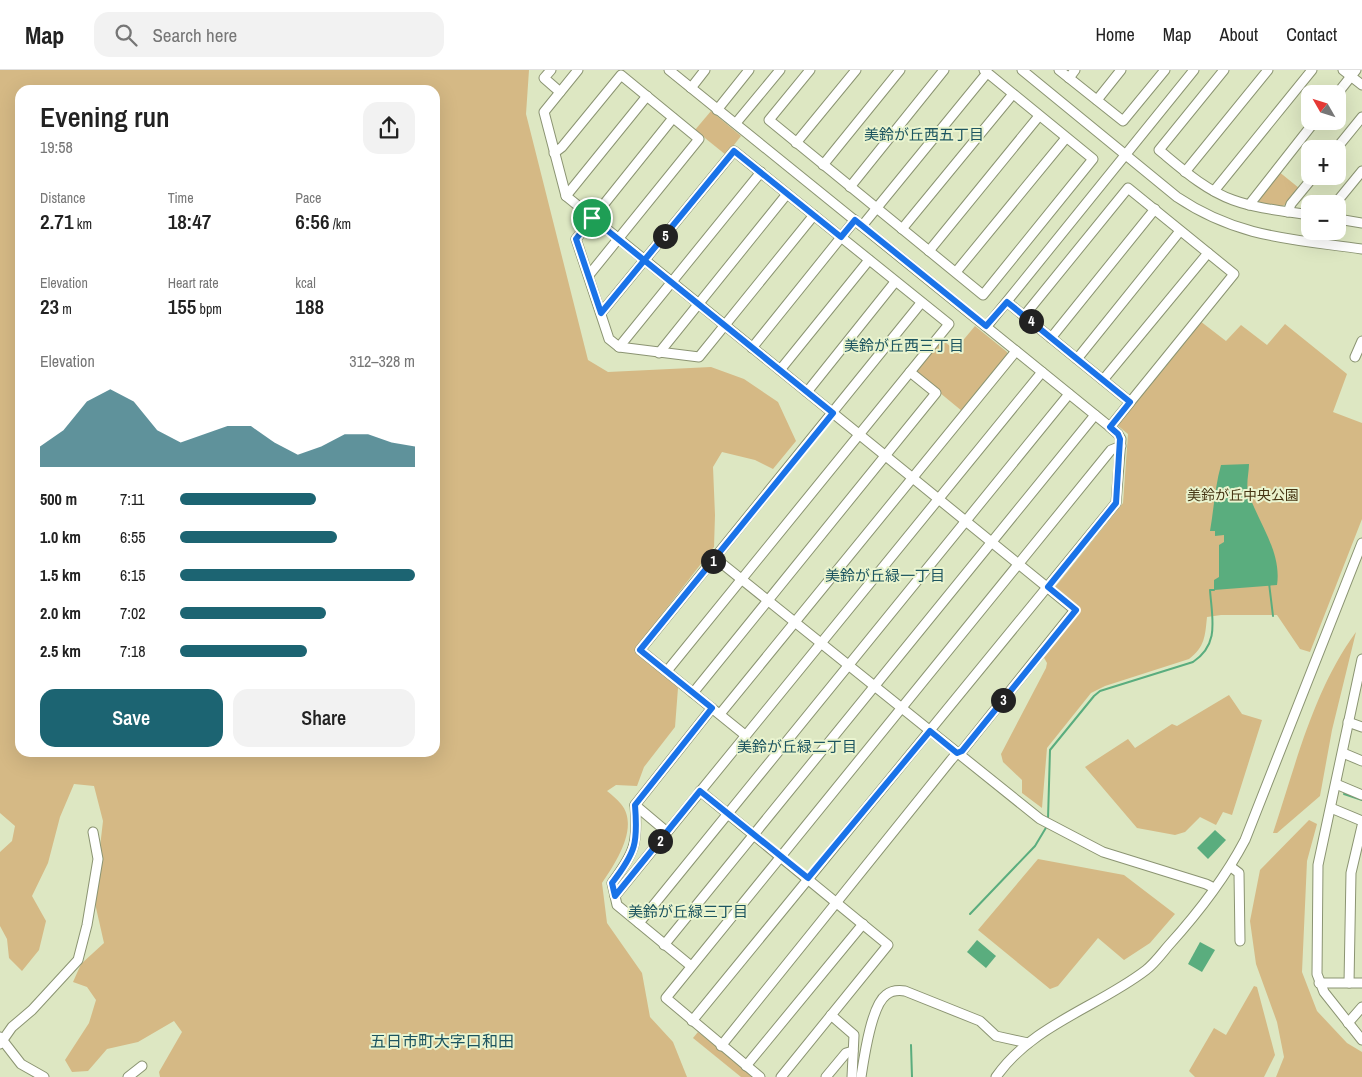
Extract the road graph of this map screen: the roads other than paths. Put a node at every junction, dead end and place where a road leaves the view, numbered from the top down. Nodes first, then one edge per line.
1 (551, 70) edge
2 (577, 70) edge
3 (669, 70) edge
4 (705, 70) edge
5 (749, 70) edge
6 (780, 70) edge
7 (810, 70) edge
8 (856, 70) edge
9 (900, 70) edge
10 (944, 70) edge
11 (1022, 70) edge
12 (1059, 70) edge
13 (1075, 70) edge
14 (1121, 70) edge
15 (1165, 70) edge
16 (1194, 70) edge
17 (1224, 70) edge
18 (1268, 70) edge
19 (1312, 70) edge
20 (1343, 70) edge
21 (985, 71) edge
22 (1353, 73) edge
23 (1069, 78) junction
24 (1344, 85) edge
25 (1362, 85) edge
26 (691, 88) junction
27 (560, 92) junction
28 (1012, 94) junction
29 (647, 96) junction
30 (1097, 100) junction
31 (717, 110) junction
32 (1039, 116) junction
33 (1362, 117) edge
34 (673, 118) junction
35 (736, 123) junction
36 (1308, 130) edge
37 (1066, 138) junction
38 (1343, 140) edge
39 (796, 143) junction
40 (554, 153) junction
41 (1125, 154) junction
42 (823, 165) junction
43 (1362, 171) edge
44 (761, 172) junction
45 (1185, 172) junction
46 (1307, 185) edge
47 (850, 186) junction
48 (1214, 191) junction
49 (787, 194) junction
50 (1342, 195) edge
51 (566, 196) junction
52 (1249, 205) junction
53 (876, 208) junction
54 (1155, 209) junction
55 (1288, 212) junction
56 (1301, 214) edge
57 (814, 215) junction
58 (592, 218) junction
59 (1346, 220) edge
60 (859, 223) junction
61 (1362, 223) edge
62 (902, 230) junction
63 (1180, 231) junction
64 (841, 237) junction
65 (618, 239) junction
66 (1362, 249) edge
67 (929, 251) junction
68 (1208, 253) junction
69 (645, 260) junction
70 (869, 260) junction
71 (956, 272) junction
72 (589, 275) junction
73 (671, 282) junction
74 (895, 282) junction
75 (1007, 302) junction
76 (921, 303) junction
77 (698, 304) junction
78 (601, 313) junction
79 (1024, 316) junction
80 (725, 325) junction
81 (986, 326) junction
82 (1051, 338) junction
83 (1362, 341) edge
84 (619, 347) junction
85 (752, 348) junction
86 (1016, 351) junction
87 (659, 353) junction
88 (1355, 357) dead end
89 (1077, 359) junction
90 (780, 370) junction
91 (910, 372) junction
92 (1042, 372) junction
93 (1104, 380) junction
94 (807, 392) junction
95 (1069, 394) junction
96 (1130, 402) junction
97 (833, 413) junction
98 (1095, 415) junction
99 (1110, 427) junction
100 (860, 435) junction
101 (1121, 446) junction
102 (886, 456) junction
103 (913, 478) junction
104 (939, 500) junction
105 (965, 521) junction
106 (992, 542) junction
107 (1362, 543) edge
108 (715, 558) junction
109 (1018, 564) junction
110 (742, 579) junction
111 (1048, 587) junction
112 (768, 600) junction
113 (796, 622) junction
114 (821, 643) junction
115 (1362, 659) edge
116 (848, 665) junction
117 (667, 672) junction
118 (875, 687) junction
119 (1359, 691) edge
120 (693, 693) junction
121 (712, 708) junction
122 (902, 708) junction
123 (720, 714) junction
124 (1348, 722) junction
125 (1362, 727) edge
126 (930, 731) junction
127 (746, 735) junction
128 (957, 753) junction
129 (1343, 753) junction
130 (1362, 761) edge
131 (1336, 784) junction
132 (700, 791) junction
133 (1362, 796) edge
134 (635, 805) junction
135 (1331, 808) junction
136 (728, 813) junction
137 (1362, 821) edge
138 (1362, 826) edge
139 (93, 832) dead end
140 (667, 832) junction
141 (754, 834) junction
142 (781, 856) junction
143 (1231, 867) junction
144 (808, 878) junction
145 (1214, 888) junction
146 (615, 896) junction
147 (837, 902) junction
148 (639, 923) junction
149 (863, 924) junction
150 (1240, 941) dead end
151 (664, 944) junction
152 (691, 966) junction
153 (1319, 983) junction
154 (1349, 983) junction
155 (1362, 983) edge
156 (1362, 1007) edge
157 (831, 1015) junction
158 (692, 1021) junction
159 (1348, 1023) junction
160 (1, 1040) edge
161 (1362, 1040) edge
162 (1028, 1043) junction
163 (721, 1046) junction
164 (853, 1051) junction
165 (142, 1066) dead end
166 (746, 1066) junction
167 (44, 1077) edge
168 (128, 1077) edge
169 (760, 1077) edge
170 (781, 1077) edge
171 (826, 1077) edge
172 (852, 1077) edge
173 (861, 1077) edge
174 (996, 1077) edge

1 - 27 street
2 - 27 street
3 - 26 street
4 - 26 street
5 - 31 street
6 - 35 street
7 - 39 street
8 - 39 street
9 - 42 street
10 - 47 street
11 - 41 street
12 - 23 street
13 - 23 street
14 - 30 street
15 - 30 street
16 - 41 street
17 - 45 street
18 - 45 street
19 - 48 street
20 - 22 street
21 - 28 street
21 - 53 street
22 - 24 street
22 - 25 street
23 - 30 street
26 - 31 street
27 - 40 street
28 - 32 street
28 - 62 street
29 - 34 street
29 - 40 street
29 - 51 street
31 - 35 street
32 - 37 street
32 - 67 street
33 - 38 street
34 - 58 street
34 - 65 street
35 - 60 street
36 - 52 street
37 - 71 street
37 - 71 street
39 - 42 street
40 - 51 street
41 - 66 street
41 - 75 street
42 - 47 street
43 - 50 street
44 - 49 street
44 - 69 street
44 - 73 street
45 - 48 street
46 - 55 street
47 - 53 street
48 - 52 street
49 - 57 street
49 - 77 street
51 - 58 street
52 - 55 street
53 - 60 street
53 - 62 street
54 - 63 street
54 - 79 street
54 - 82 street
55 - 56 street
57 - 64 street
57 - 80 street
58 - 65 street
58 - 72 street
59 - 61 street
60 - 64 street
60 - 81 street
62 - 67 street
63 - 68 street
63 - 89 street
64 - 70 street
64 - 85 street
65 - 69 street
65 - 72 street
67 - 71 street
68 - 93 street
68 - 96 street
69 - 73 street
69 - 78 street
70 - 74 street
70 - 90 street
72 - 78 street
73 - 77 street
73 - 84 street
74 - 76 street
74 - 94 street
75 - 79 street
75 - 81 street
76 - 91 street
76 - 97 street
77 - 80 street
77 - 87 street
78 - 84 street
79 - 82 street
80 - 85 street
80 - 87 street
81 - 86 street
82 - 89 street
83 - 88 street
84 - 87 street
85 - 90 street
86 - 92 street
86 - 103 street
89 - 93 street
90 - 94 street
91 - 100 street
91 - 102 street
92 - 95 street
92 - 104 street
93 - 96 street
94 - 97 street
95 - 98 street
95 - 105 street
96 - 99 street
97 - 100 street
97 - 108 street
98 - 99 street
98 - 106 street
99 - 101 street
100 - 102 street
100 - 110 street
101 - 109 street
101 - 111 street
102 - 103 street
102 - 112 street
103 - 104 street
103 - 113 street
104 - 105 street
104 - 114 street
105 - 106 street
105 - 116 street
106 - 109 street
106 - 118 street
107 - 143 street
108 - 110 street
108 - 117 street
109 - 111 street
109 - 122 street
110 - 112 street
110 - 117 street
111 - 126 street
111 - 128 street
112 - 113 street
112 - 120 street
113 - 114 street
113 - 123 street
114 - 116 street
114 - 127 street
115 - 119 street
116 - 118 street
116 - 136 street
117 - 120 street
118 - 122 street
118 - 141 street
119 - 124 street
120 - 121 street
121 - 123 street
121 - 134 street
122 - 126 street
122 - 142 street
123 - 127 street
124 - 125 street
124 - 129 street
126 - 128 street
126 - 144 street
127 - 132 street
128 - 145 street
128 - 147 street
129 - 130 street
129 - 131 street
131 - 133 street
131 - 135 street
132 - 136 street
132 - 140 street
134 - 140 street
134 - 146 street
135 - 137 street
135 - 153 street
136 - 141 street
136 - 148 street
138 - 154 street
139 - 160 street
140 - 146 street
141 - 142 street
141 - 151 street
142 - 144 street
142 - 152 street
143 - 145 street
143 - 150 street
144 - 147 street
144 - 158 street
145 - 162 street
146 - 148 street
147 - 149 street
147 - 163 street
148 - 151 street
149 - 157 street
149 - 166 street
151 - 152 street
152 - 158 street
153 - 154 street
153 - 159 street
154 - 155 street
156 - 159 street
157 - 164 street
157 - 170 street
158 - 163 street
159 - 161 street
160 - 167 street
162 - 173 street
162 - 174 street
163 - 166 street
164 - 171 street
164 - 172 street
165 - 168 street
166 - 169 street

